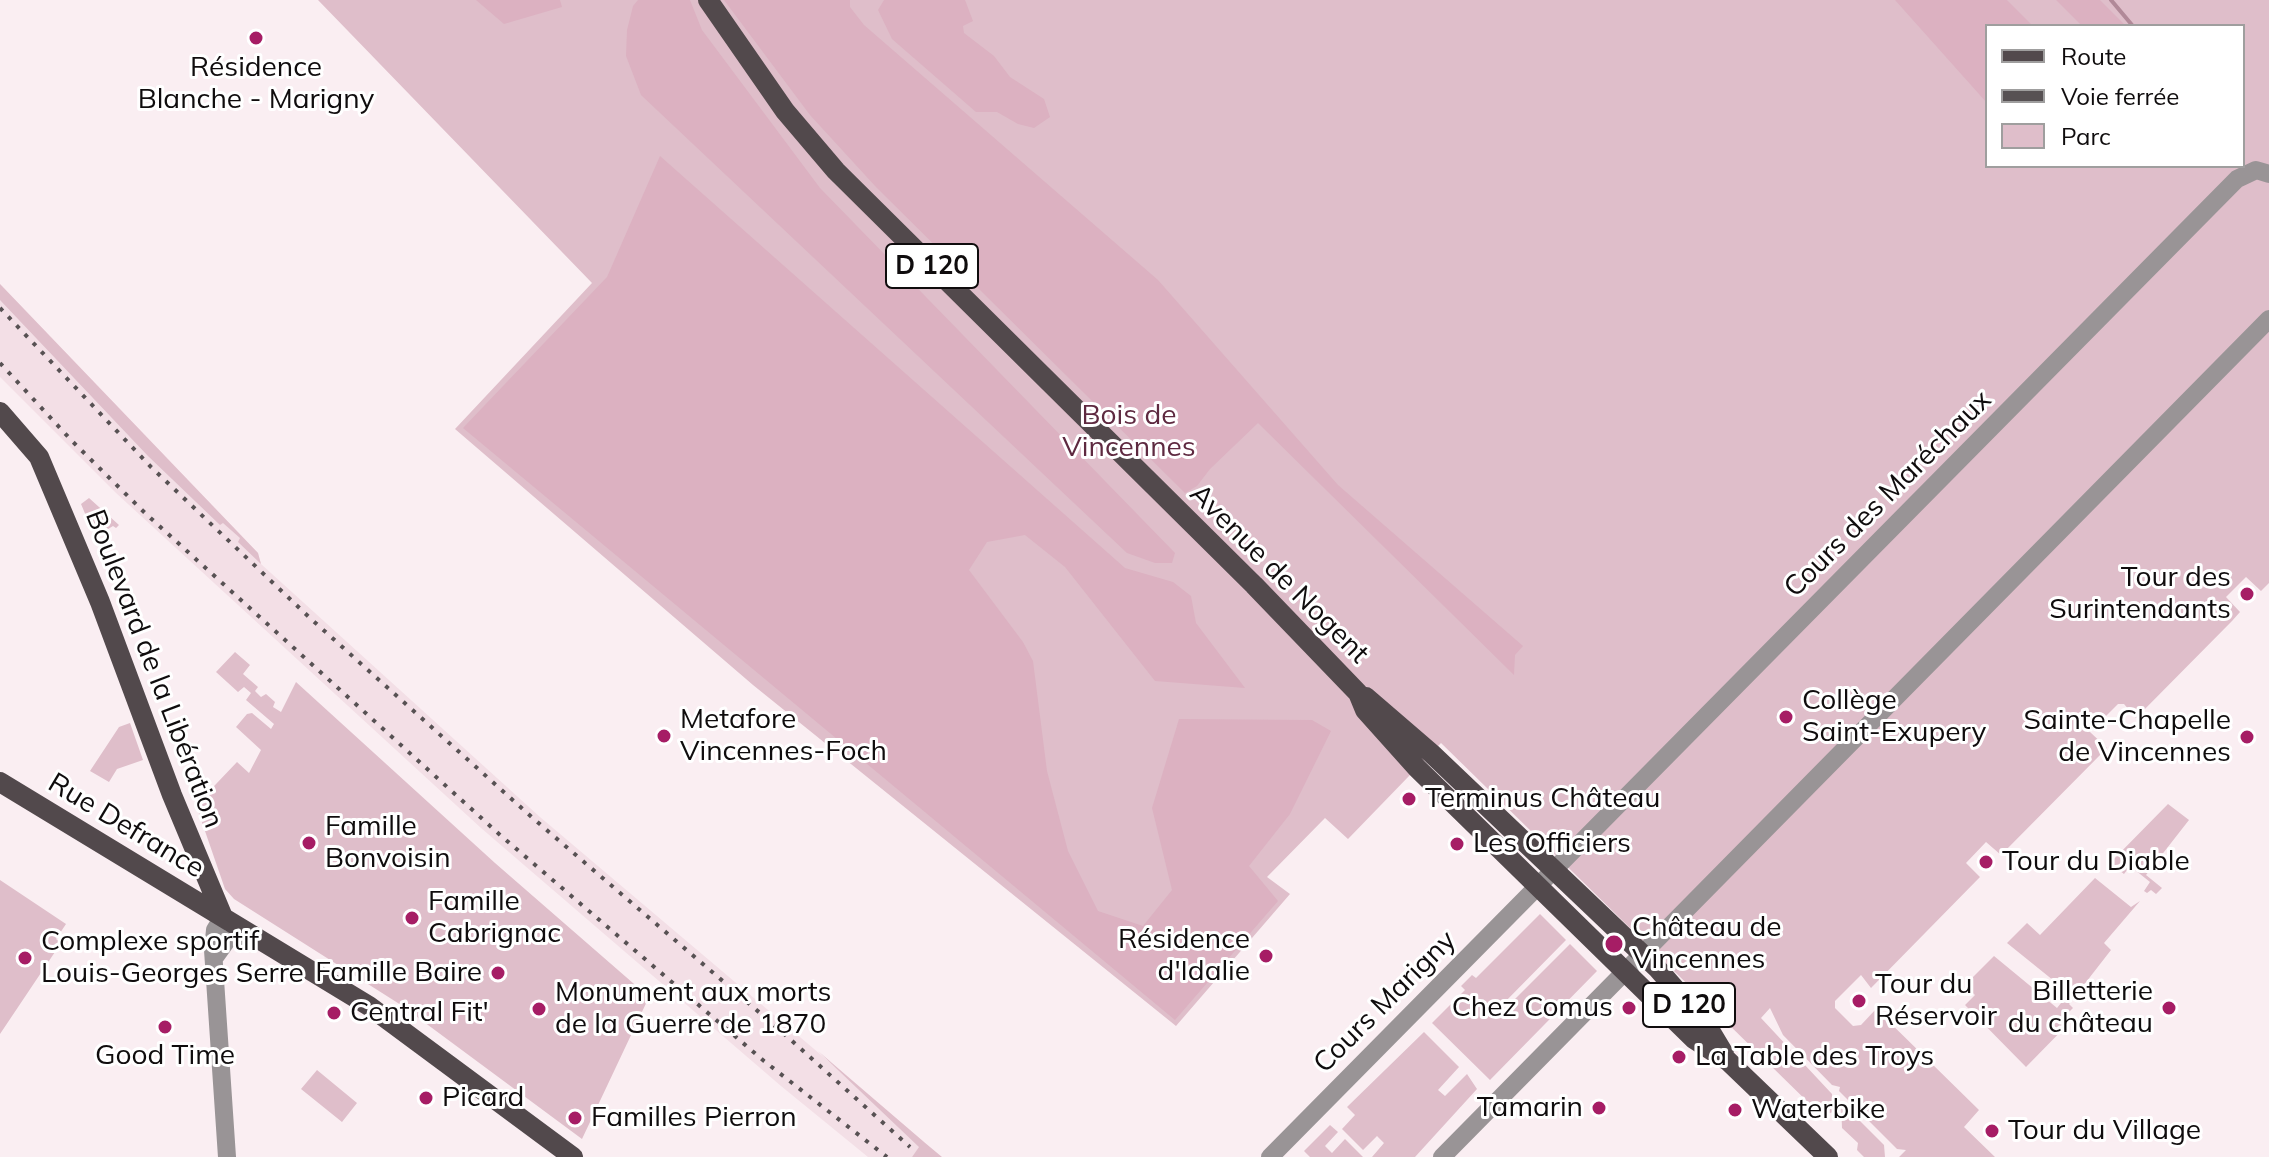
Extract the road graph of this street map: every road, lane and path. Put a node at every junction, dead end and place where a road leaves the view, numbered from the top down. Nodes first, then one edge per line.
1 (708, 0) edge
2 (2262, 172) edge
3 (2269, 319) edge
4 (0, 412) edge
5 (1358, 693) junction
6 (0, 782) edge
7 (1558, 866) junction
8 (1539, 886) junction
9 (223, 917) junction
10 (251, 934) junction
11 (1645, 950) junction
12 (215, 957) junction
13 (1625, 970) junction
14 (1728, 1061) junction
15 (227, 1157) edge
16 (573, 1157) edge
17 (1270, 1157) edge
18 (1442, 1157) edge
19 (1828, 1157) edge

1 - 5 main road, Avenue de Nogent / D 120
2 - 7 street, Cours des Maréchaux
3 - 11 street
4 - 9 main road, Boulevard de la Libération
5 - 7 main road, Avenue de Nogent / D 120
5 - 8 main road, Avenue de Nogent / D 120
6 - 9 main road, Rue Defrance
7 - 8 street, Cours des Maréchaux
7 - 11 main road, D 120
8 - 13 main road, D 120
8 - 17 street, Cours Marigny
9 - 10 main road, Rue Defrance
9 - 12 street
10 - 12 street
10 - 16 main road, Rue Defrance
11 - 13 street
11 - 14 main road, D 120
12 - 15 street
13 - 14 main road, D 120
13 - 18 street
14 - 19 main road, D 120

